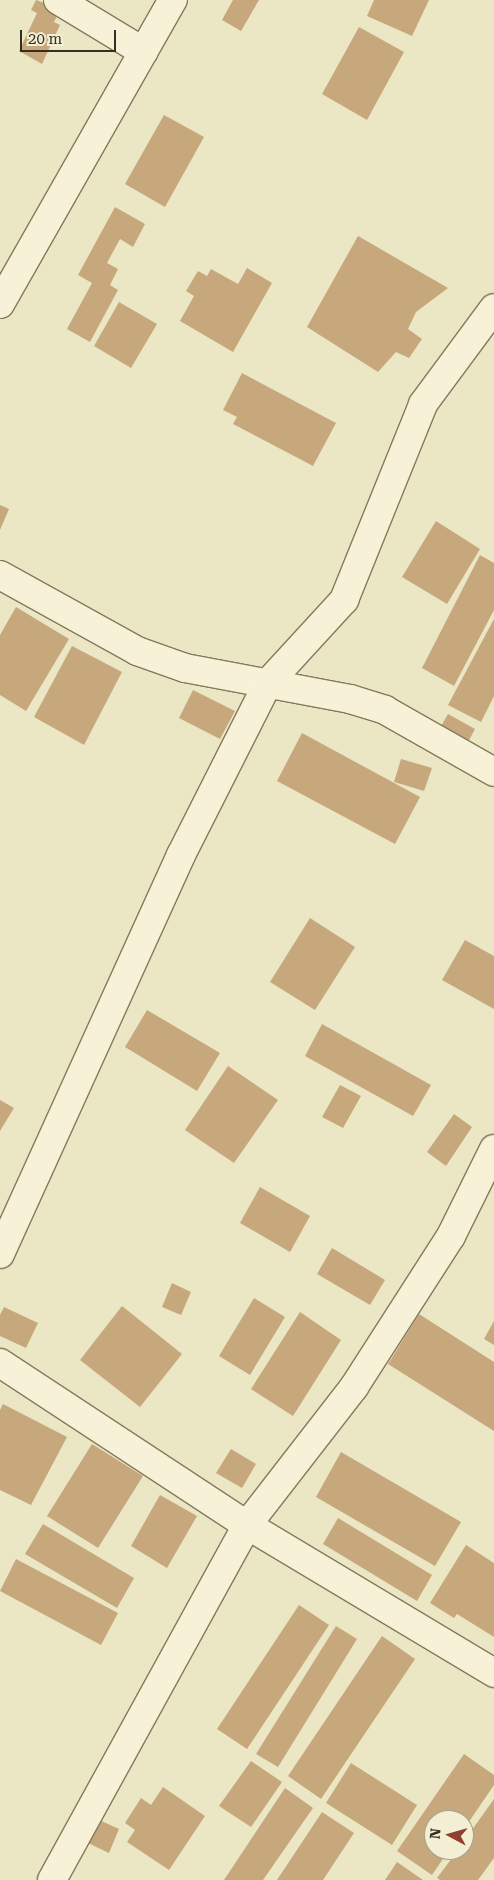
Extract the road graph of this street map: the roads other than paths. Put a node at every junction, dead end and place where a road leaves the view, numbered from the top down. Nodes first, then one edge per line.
1 (58, 0) edge
2 (173, 0) edge
3 (144, 52) junction
4 (0, 304) edge
5 (491, 320) edge
6 (0, 575) edge
7 (268, 683) junction
8 (494, 772) edge
9 (494, 1149) edge
10 (0, 1254) edge
11 (0, 1363) edge
12 (247, 1526) junction
13 (494, 1673) edge
14 (52, 1880) edge

1 - 3 street
2 - 3 street
3 - 4 street
5 - 7 street
6 - 7 street
7 - 8 street
7 - 10 street
9 - 12 street
11 - 12 street
12 - 13 street
12 - 14 street

